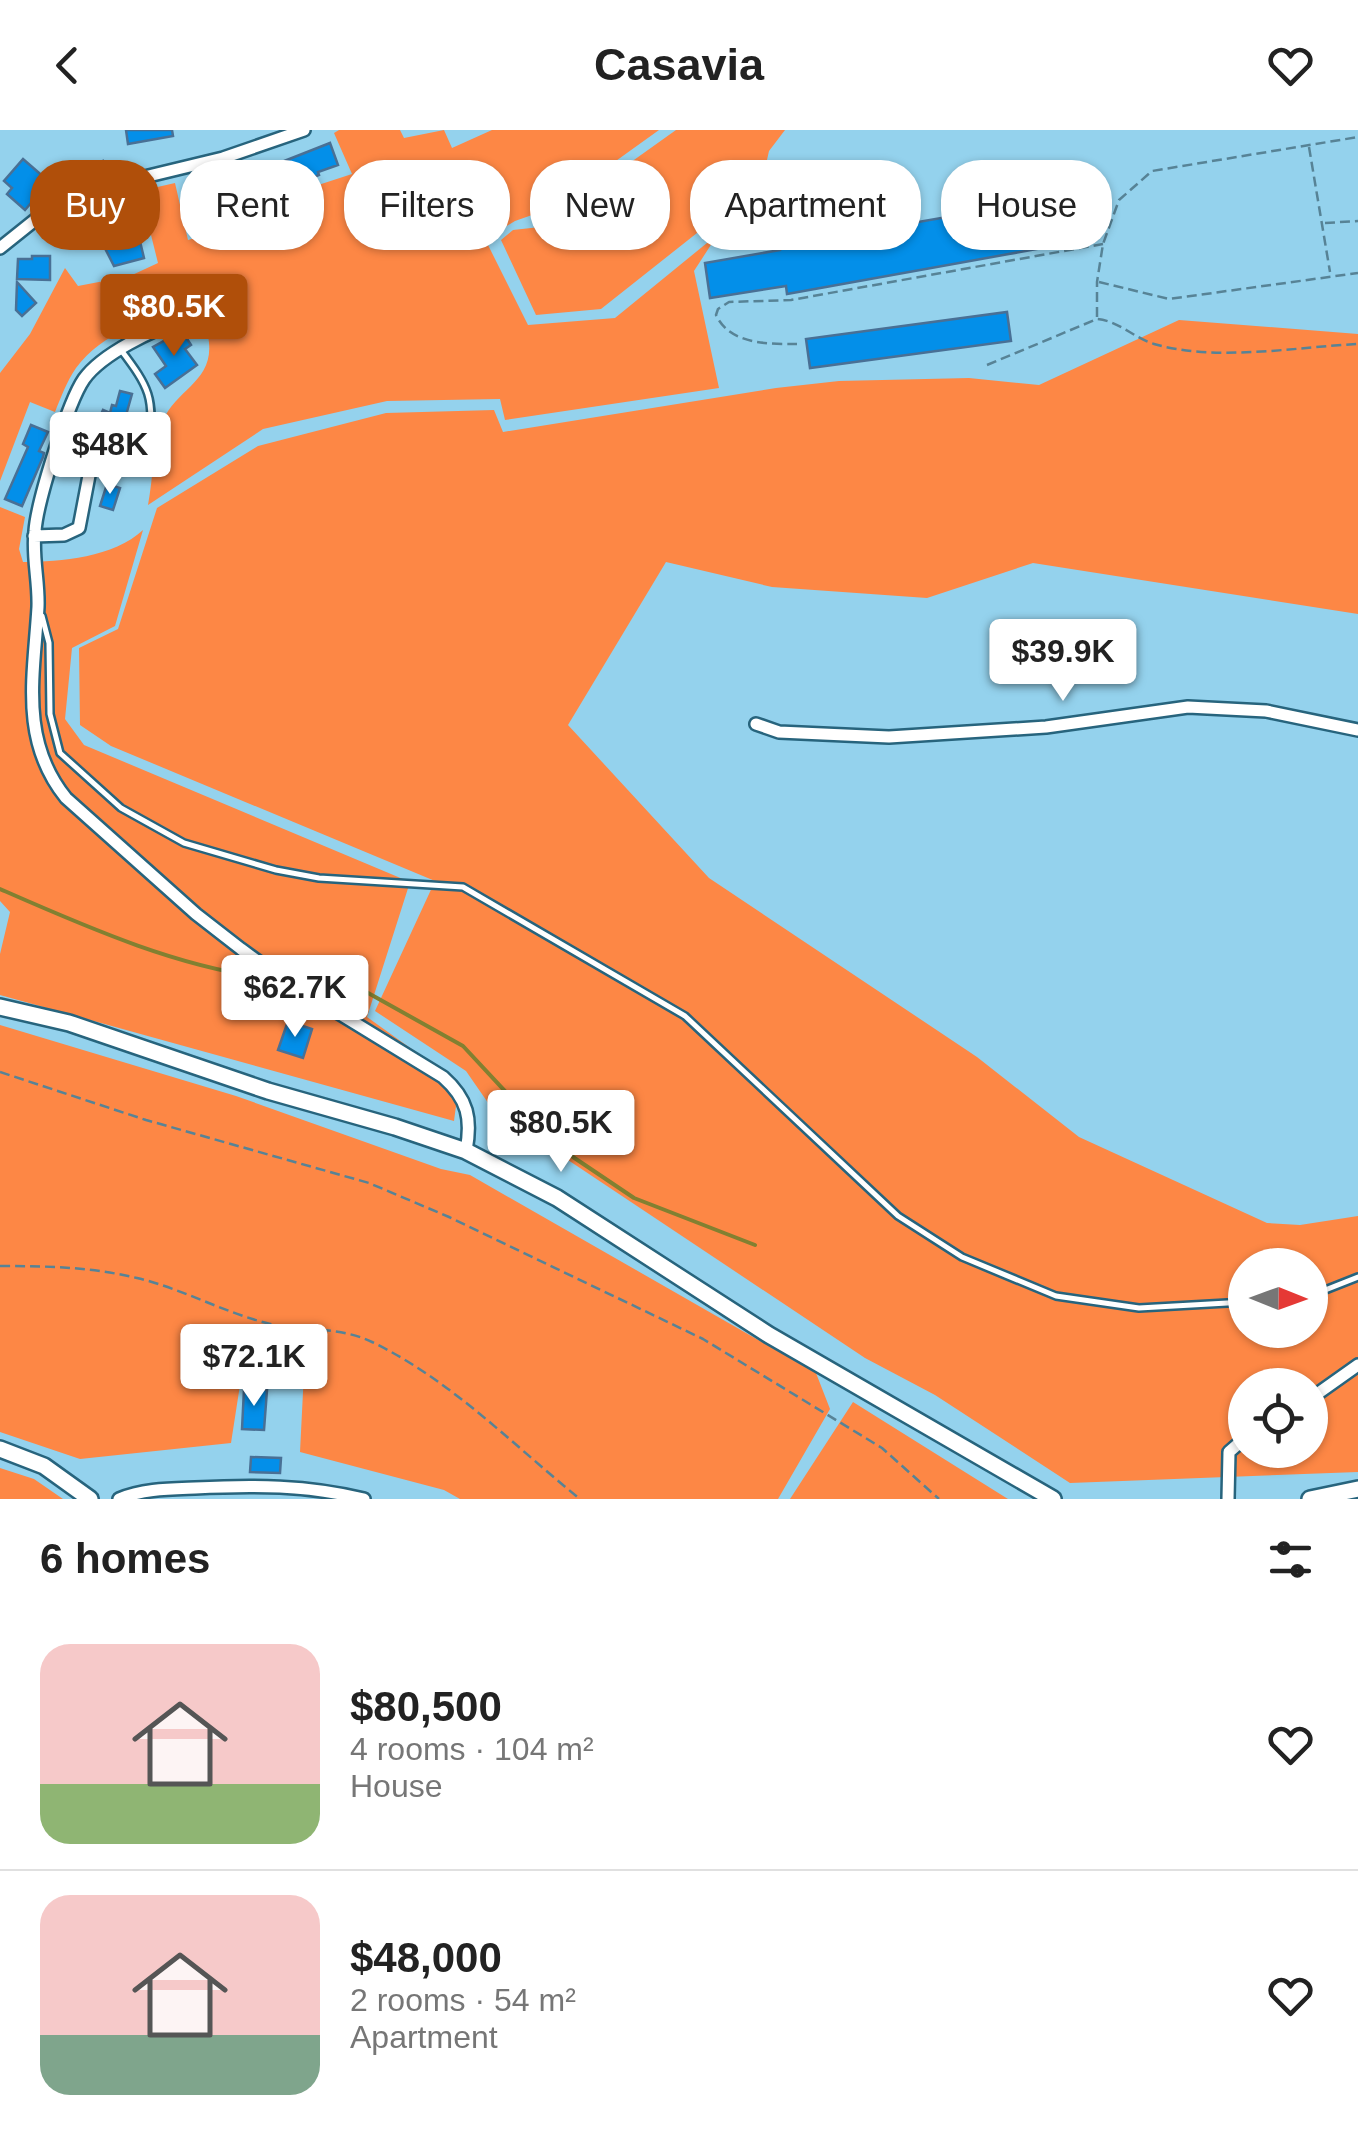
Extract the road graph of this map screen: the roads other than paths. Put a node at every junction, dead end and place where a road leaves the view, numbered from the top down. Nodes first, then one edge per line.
1 (304, 130) edge
2 (0, 248) edge
3 (182, 321) dead end
4 (121, 350) junction
5 (95, 444) dead end
6 (149, 445) dead end
7 (34, 536) junction
8 (38, 604) junction
9 (756, 724) dead end
10 (1358, 730) edge
11 (0, 1007) edge
12 (466, 1151) junction
13 (1358, 1277) edge
14 (1328, 1289) edge
15 (1228, 1303) edge
16 (1358, 1364) edge
17 (1328, 1386) edge
18 (0, 1448) edge
19 (1229, 1468) edge
20 (1358, 1488) edge
21 (90, 1499) edge
22 (119, 1499) edge
23 (364, 1499) edge
24 (1054, 1499) edge
25 (1228, 1499) edge
26 (1310, 1499) edge

1 - 2 street
3 - 4 street
4 - 6 lane
4 - 7 street
5 - 7 street
7 - 8 street
8 - 12 street
8 - 15 lane
9 - 10 street
11 - 12 main road
12 - 24 main road
13 - 14 lane
16 - 17 street
18 - 21 main road
19 - 25 street
20 - 26 main road
22 - 23 street

